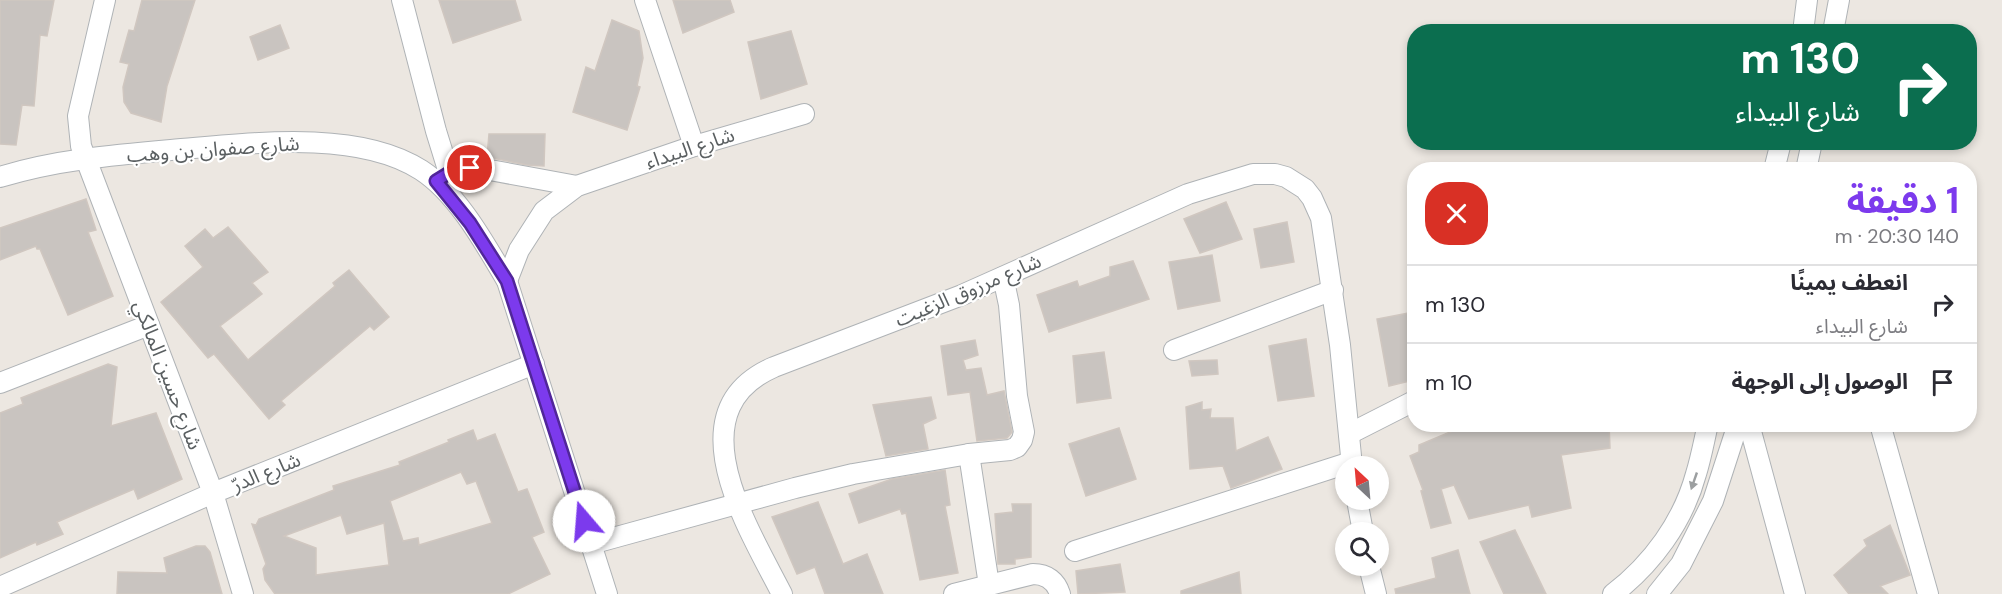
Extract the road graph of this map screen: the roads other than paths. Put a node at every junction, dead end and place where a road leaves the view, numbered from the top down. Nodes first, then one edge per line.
1 (105, 0) edge
2 (402, 0) edge
3 (645, 0) edge
4 (1807, 0) edge
5 (1839, 0) edge
6 (1804, 24) edge
7 (1834, 24) edge
8 (804, 114) dead end
9 (694, 146) junction
10 (85, 158) junction
11 (0, 177) edge
12 (443, 177) junction
13 (577, 186) junction
14 (1003, 277) junction
15 (507, 281) junction
16 (1333, 290) junction
17 (150, 325) junction
18 (1174, 350) dead end
19 (534, 364) junction
20 (0, 383) edge
21 (1407, 405) edge
22 (1705, 432) edge
23 (1735, 432) edge
24 (1751, 432) edge
25 (1882, 432) edge
26 (1349, 434) junction
27 (969, 454) junction
28 (1351, 456) edge
29 (1335, 469) edge
30 (213, 493) junction
31 (738, 504) junction
32 (591, 544) junction
33 (1075, 551) dead end
34 (1372, 576) edge
35 (989, 585) junction
36 (0, 587) edge
37 (243, 594) edge
38 (607, 594) edge
39 (782, 594) edge
40 (954, 594) edge
41 (1060, 594) edge
42 (1376, 594) edge
43 (1613, 594) edge
44 (1657, 594) edge
45 (1795, 594) edge
46 (1928, 594) edge

1 - 10 street, شارع حسين المالكي
2 - 12 street
3 - 9 street
4 - 6 street
5 - 7 street
8 - 9 street, شارع البيداء
9 - 13 street, شارع البيداء
10 - 11 street, شارع صفوان بن وهب
10 - 12 street, شارع صفوان بن وهب
10 - 17 street, شارع حسين المالكي
12 - 13 street, شارع البيداء
12 - 15 street, شارع صفوان بن وهب
13 - 15 street, شارع البيداء
14 - 16 street, شارع مرزوق الزغيت
14 - 27 street
14 - 31 street, شارع مرزوق الزغيت
15 - 19 street, شارع صفوان بن وهب
16 - 18 street
16 - 26 street, شارع مرزوق الزغيت
17 - 20 street
17 - 30 street, شارع حسين المالكي
19 - 30 street, شارع الدرّ
19 - 32 street, شارع صفوان بن وهب
21 - 26 street
22 -> 43 street
23 - 44 street
24 - 45 street
25 - 46 street
26 - 28 street, شارع مرزوق الزغيت
27 - 31 street
27 - 35 street
29 - 33 street
30 - 36 street, شارع الدرّ
30 - 37 street, شارع حسين المالكي
31 - 32 street
31 - 39 street, شارع مرزوق الزغيت
32 - 38 street, شارع صفوان بن وهب
34 - 42 street
35 - 40 street
35 - 41 street

